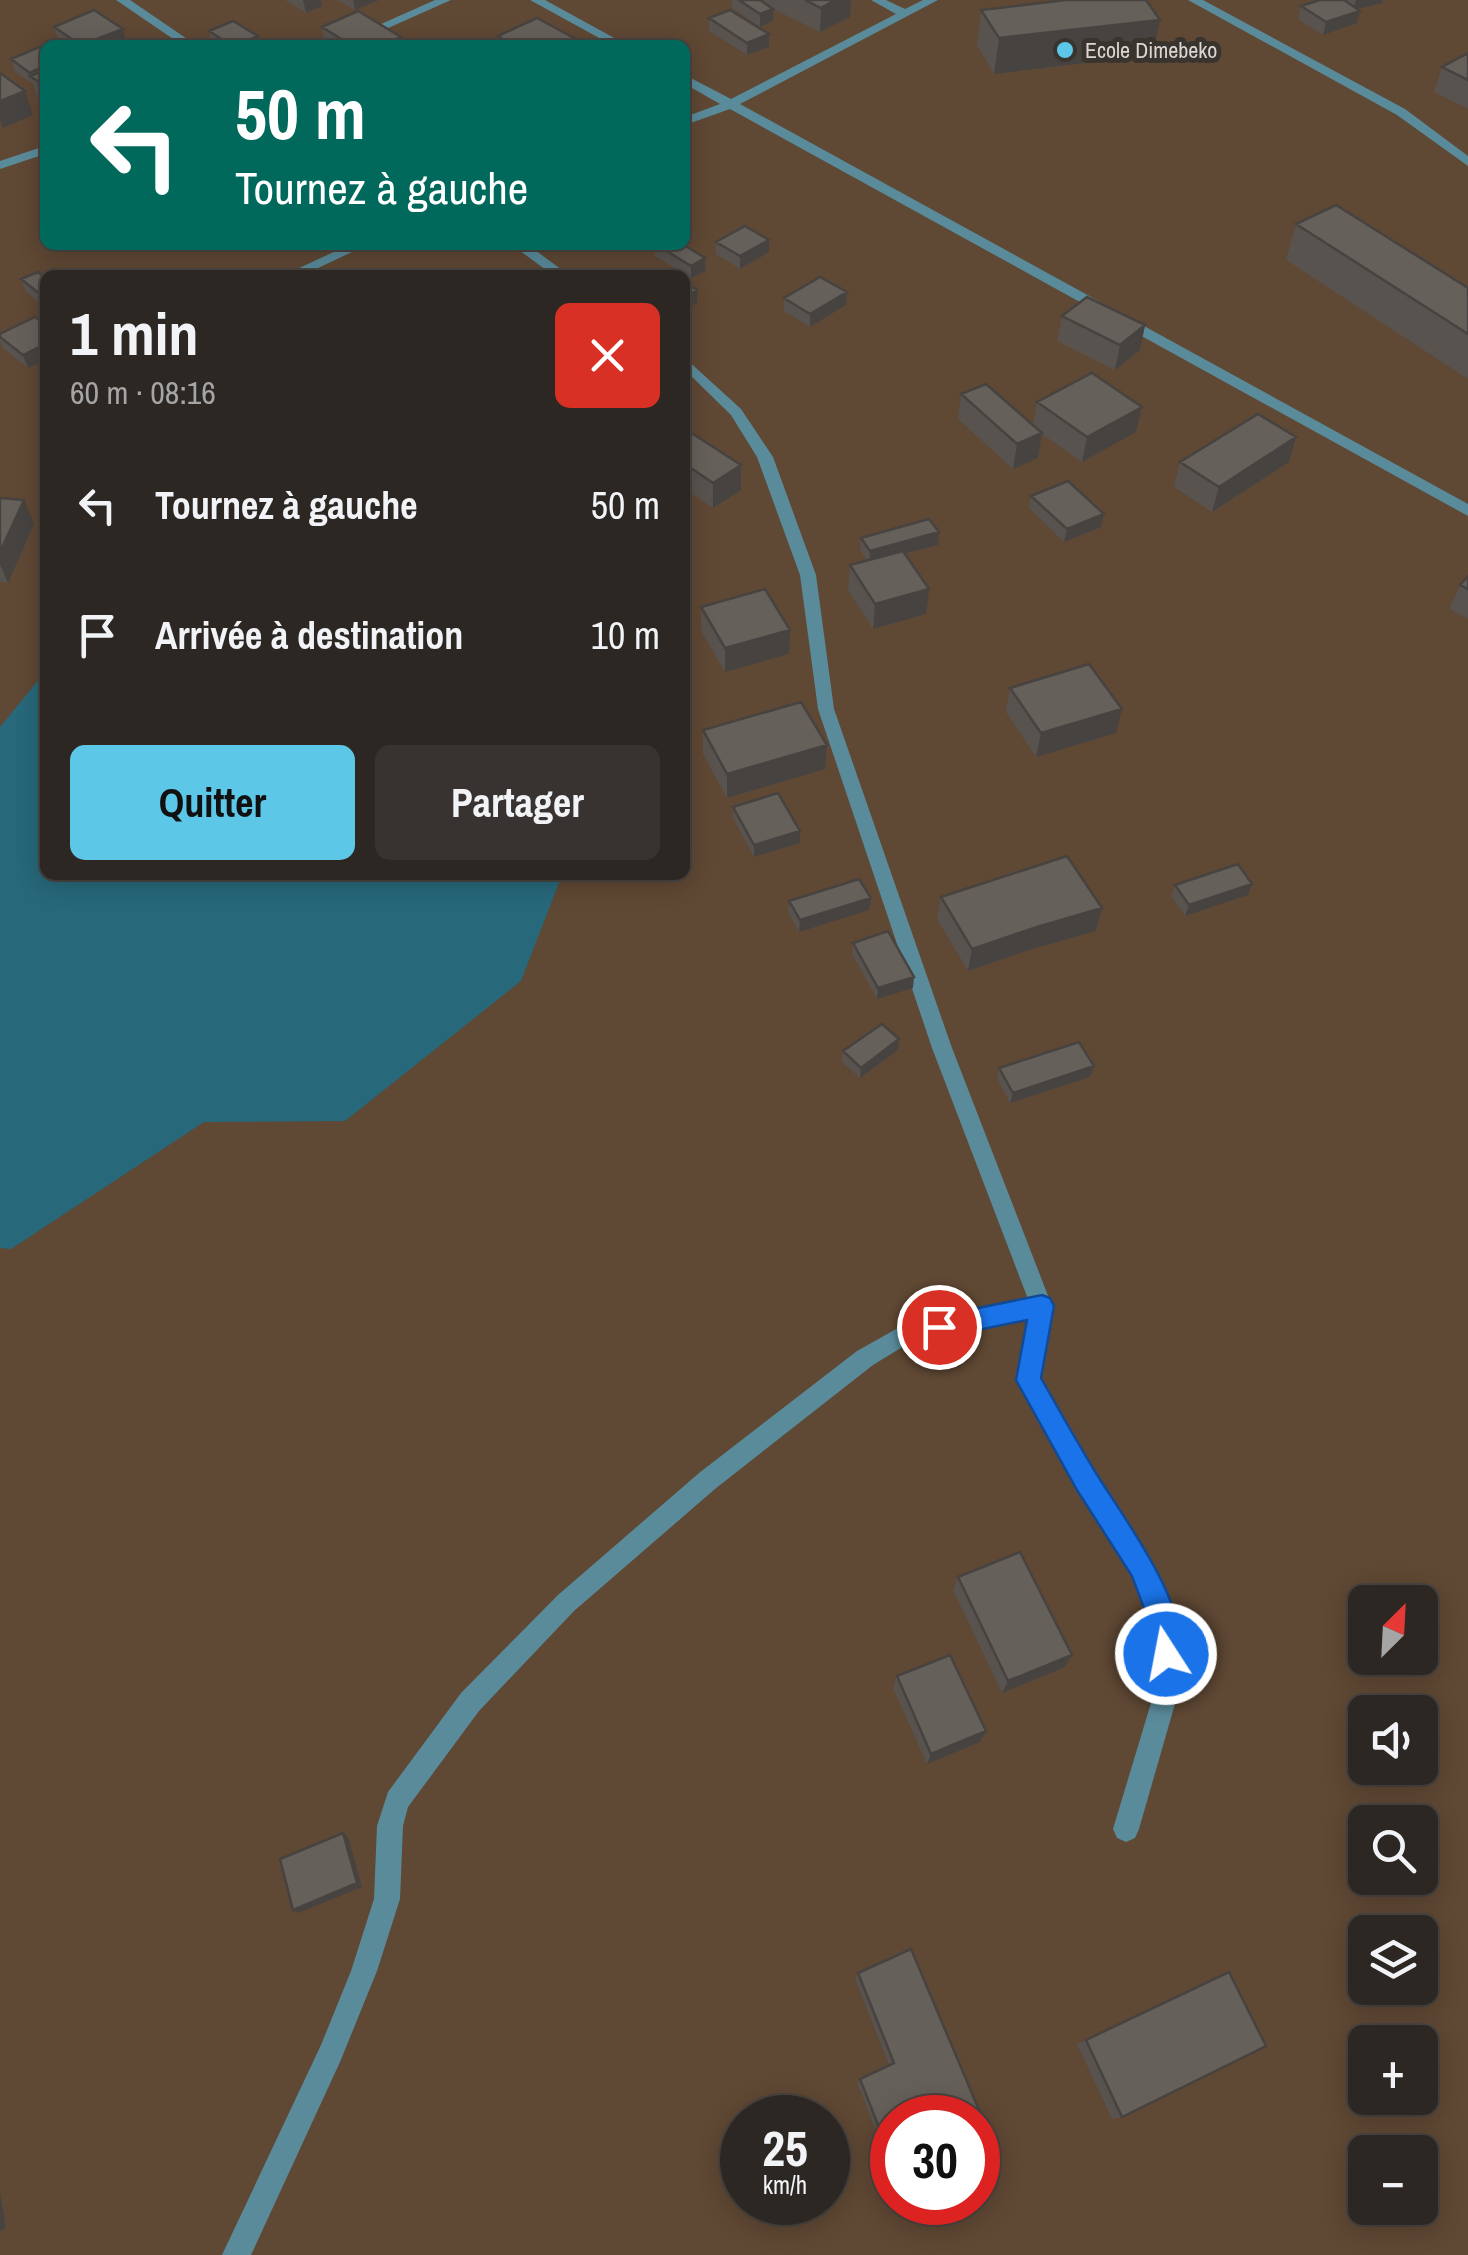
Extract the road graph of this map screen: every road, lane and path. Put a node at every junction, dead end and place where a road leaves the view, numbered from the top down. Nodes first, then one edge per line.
1 (122, 0) edge
2 (445, 0) edge
3 (536, 0) edge
4 (877, 0) edge
5 (932, 0) edge
6 (1194, 0) edge
7 (902, 12) junction
8 (182, 40) edge
9 (352, 40) edge
10 (611, 40) edge
11 (690, 82) edge
12 (732, 104) junction
13 (690, 118) edge
14 (40, 152) edge
15 (1468, 162) edge
16 (0, 164) edge
17 (348, 250) edge
18 (526, 250) edge
19 (302, 270) edge
20 (555, 270) edge
21 (690, 367) edge
22 (1468, 512) edge
23 (1042, 1306) junction
24 (1126, 1828) dead end
25 (236, 2255) edge

1 - 8 street
2 - 9 street
3 - 10 street
4 - 7 street
5 - 7 street
6 - 15 street
7 - 12 street
11 - 12 street
12 - 13 street
12 - 22 street
14 - 16 street
17 - 19 street
18 - 20 street
21 - 23 street
23 - 24 street
23 - 25 street

